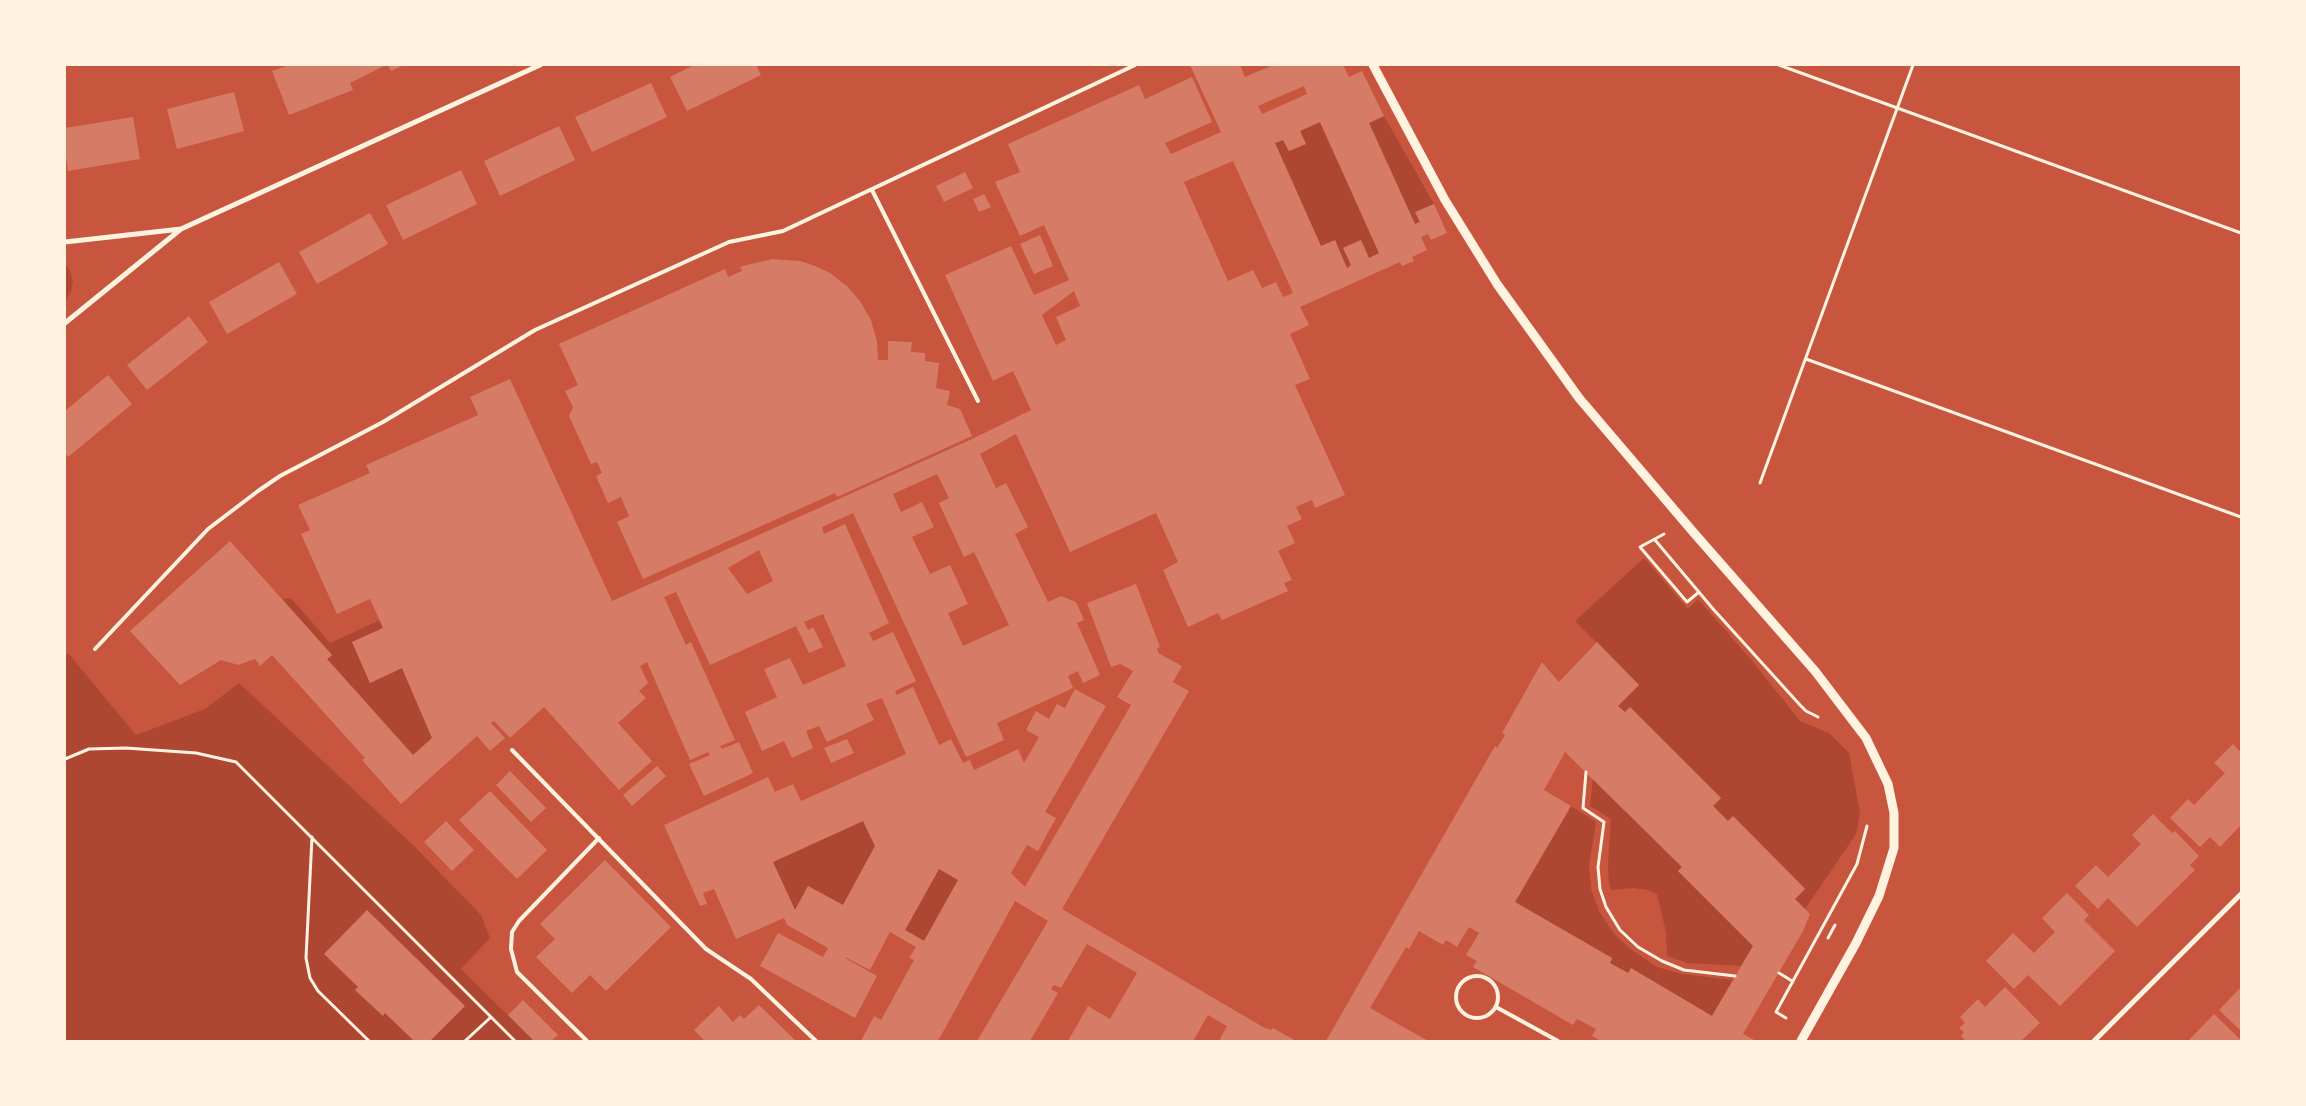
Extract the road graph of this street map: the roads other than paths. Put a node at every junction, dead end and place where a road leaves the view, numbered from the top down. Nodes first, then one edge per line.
1 (540, 65) edge
2 (1135, 65) edge
3 (1373, 65) edge
4 (872, 190) junction
5 (181, 228) junction
6 (65, 242) edge
7 (65, 323) edge
8 (978, 401) dead end
9 (94, 649) dead end
10 (512, 750) dead end
11 (598, 838) junction
12 (2241, 894) edge
13 (1496, 1007) junction
14 (587, 1041) edge
15 (816, 1041) edge
16 (1558, 1041) edge
17 (1801, 1041) edge
18 (2094, 1041) edge

1 - 5 street
2 - 4 lane
3 - 17 street
4 - 8 lane
4 - 9 lane
5 - 6 street
5 - 7 street
10 - 11 lane
11 - 14 lane
11 - 15 lane
12 - 18 street
13 - 13 lane
13 - 16 lane

